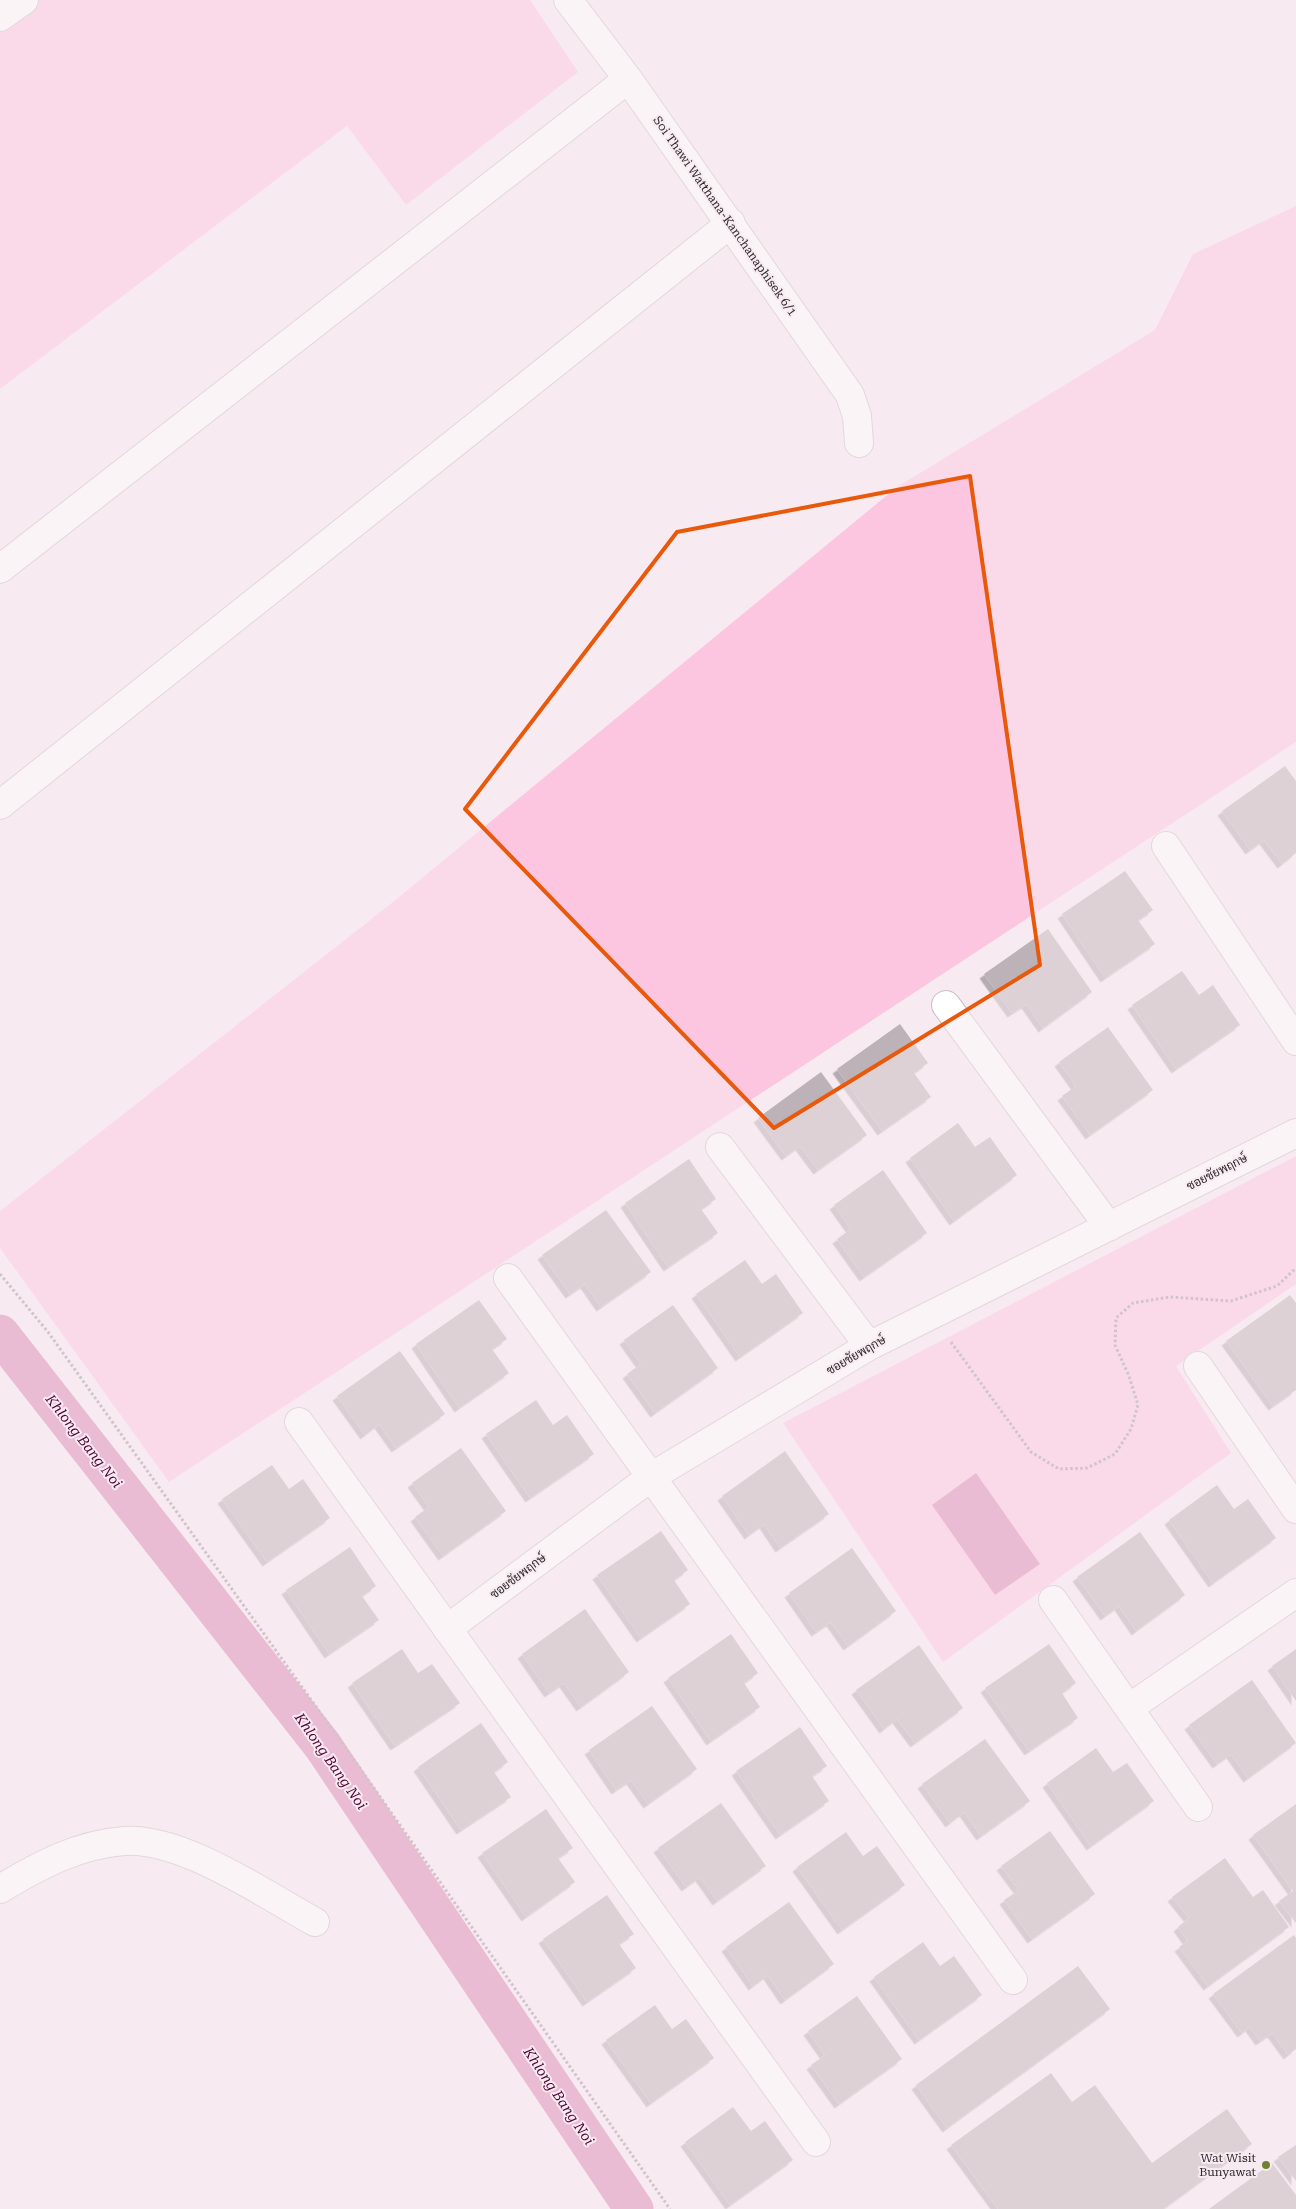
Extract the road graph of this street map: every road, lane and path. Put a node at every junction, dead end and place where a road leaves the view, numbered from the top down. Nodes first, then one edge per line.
1 (24, 0) edge
2 (568, 0) edge
3 (0, 17) edge
4 (628, 79) junction
5 (731, 223) junction
6 (859, 443) dead end
7 (0, 568) edge
8 (0, 805) edge
9 (1166, 846) dead end
10 (946, 1005) dead end
11 (1296, 1041) edge
12 (1296, 1133) edge
13 (720, 1147) dead end
14 (1109, 1226) junction
15 (1296, 1268) edge
16 (0, 1274) edge
17 (508, 1278) dead end
18 (932, 1315) junction
19 (869, 1346) junction
20 (1198, 1366) dead end
21 (299, 1422) dead end
22 (651, 1477) junction
23 (1296, 1509) edge
24 (1296, 1593) edge
25 (1053, 1600) dead end
26 (447, 1629) junction
27 (1129, 1708) junction
28 (1198, 1807) dead end
29 (0, 1888) edge
30 (315, 1922) dead end
31 (1013, 1980) dead end
32 (816, 2142) dead end
33 (670, 2209) edge

1 - 3 street
2 - 4 street, Soi Thawi Watthana-Kanchanaphisek 6/1
4 - 5 street, Soi Thawi Watthana-Kanchanaphisek 6/1
4 - 7 street
5 - 6 street, Soi Thawi Watthana-Kanchanaphisek 6/1
5 - 8 street
9 - 11 street
10 - 14 street
12 - 14 street, ซอยชัยพฤกษ์
13 - 19 street
14 - 18 street, ซอยชัยพฤกษ์
15 - 18 path
16 - 33 path
17 - 22 street
18 - 19 street, ซอยชัยพฤกษ์
19 - 22 street, ซอยชัยพฤกษ์
20 - 23 street
21 - 26 street
22 - 26 street, ซอยชัยพฤกษ์
22 - 31 street
24 - 27 street
25 - 27 street
26 - 32 street
27 - 28 street
29 - 30 street

